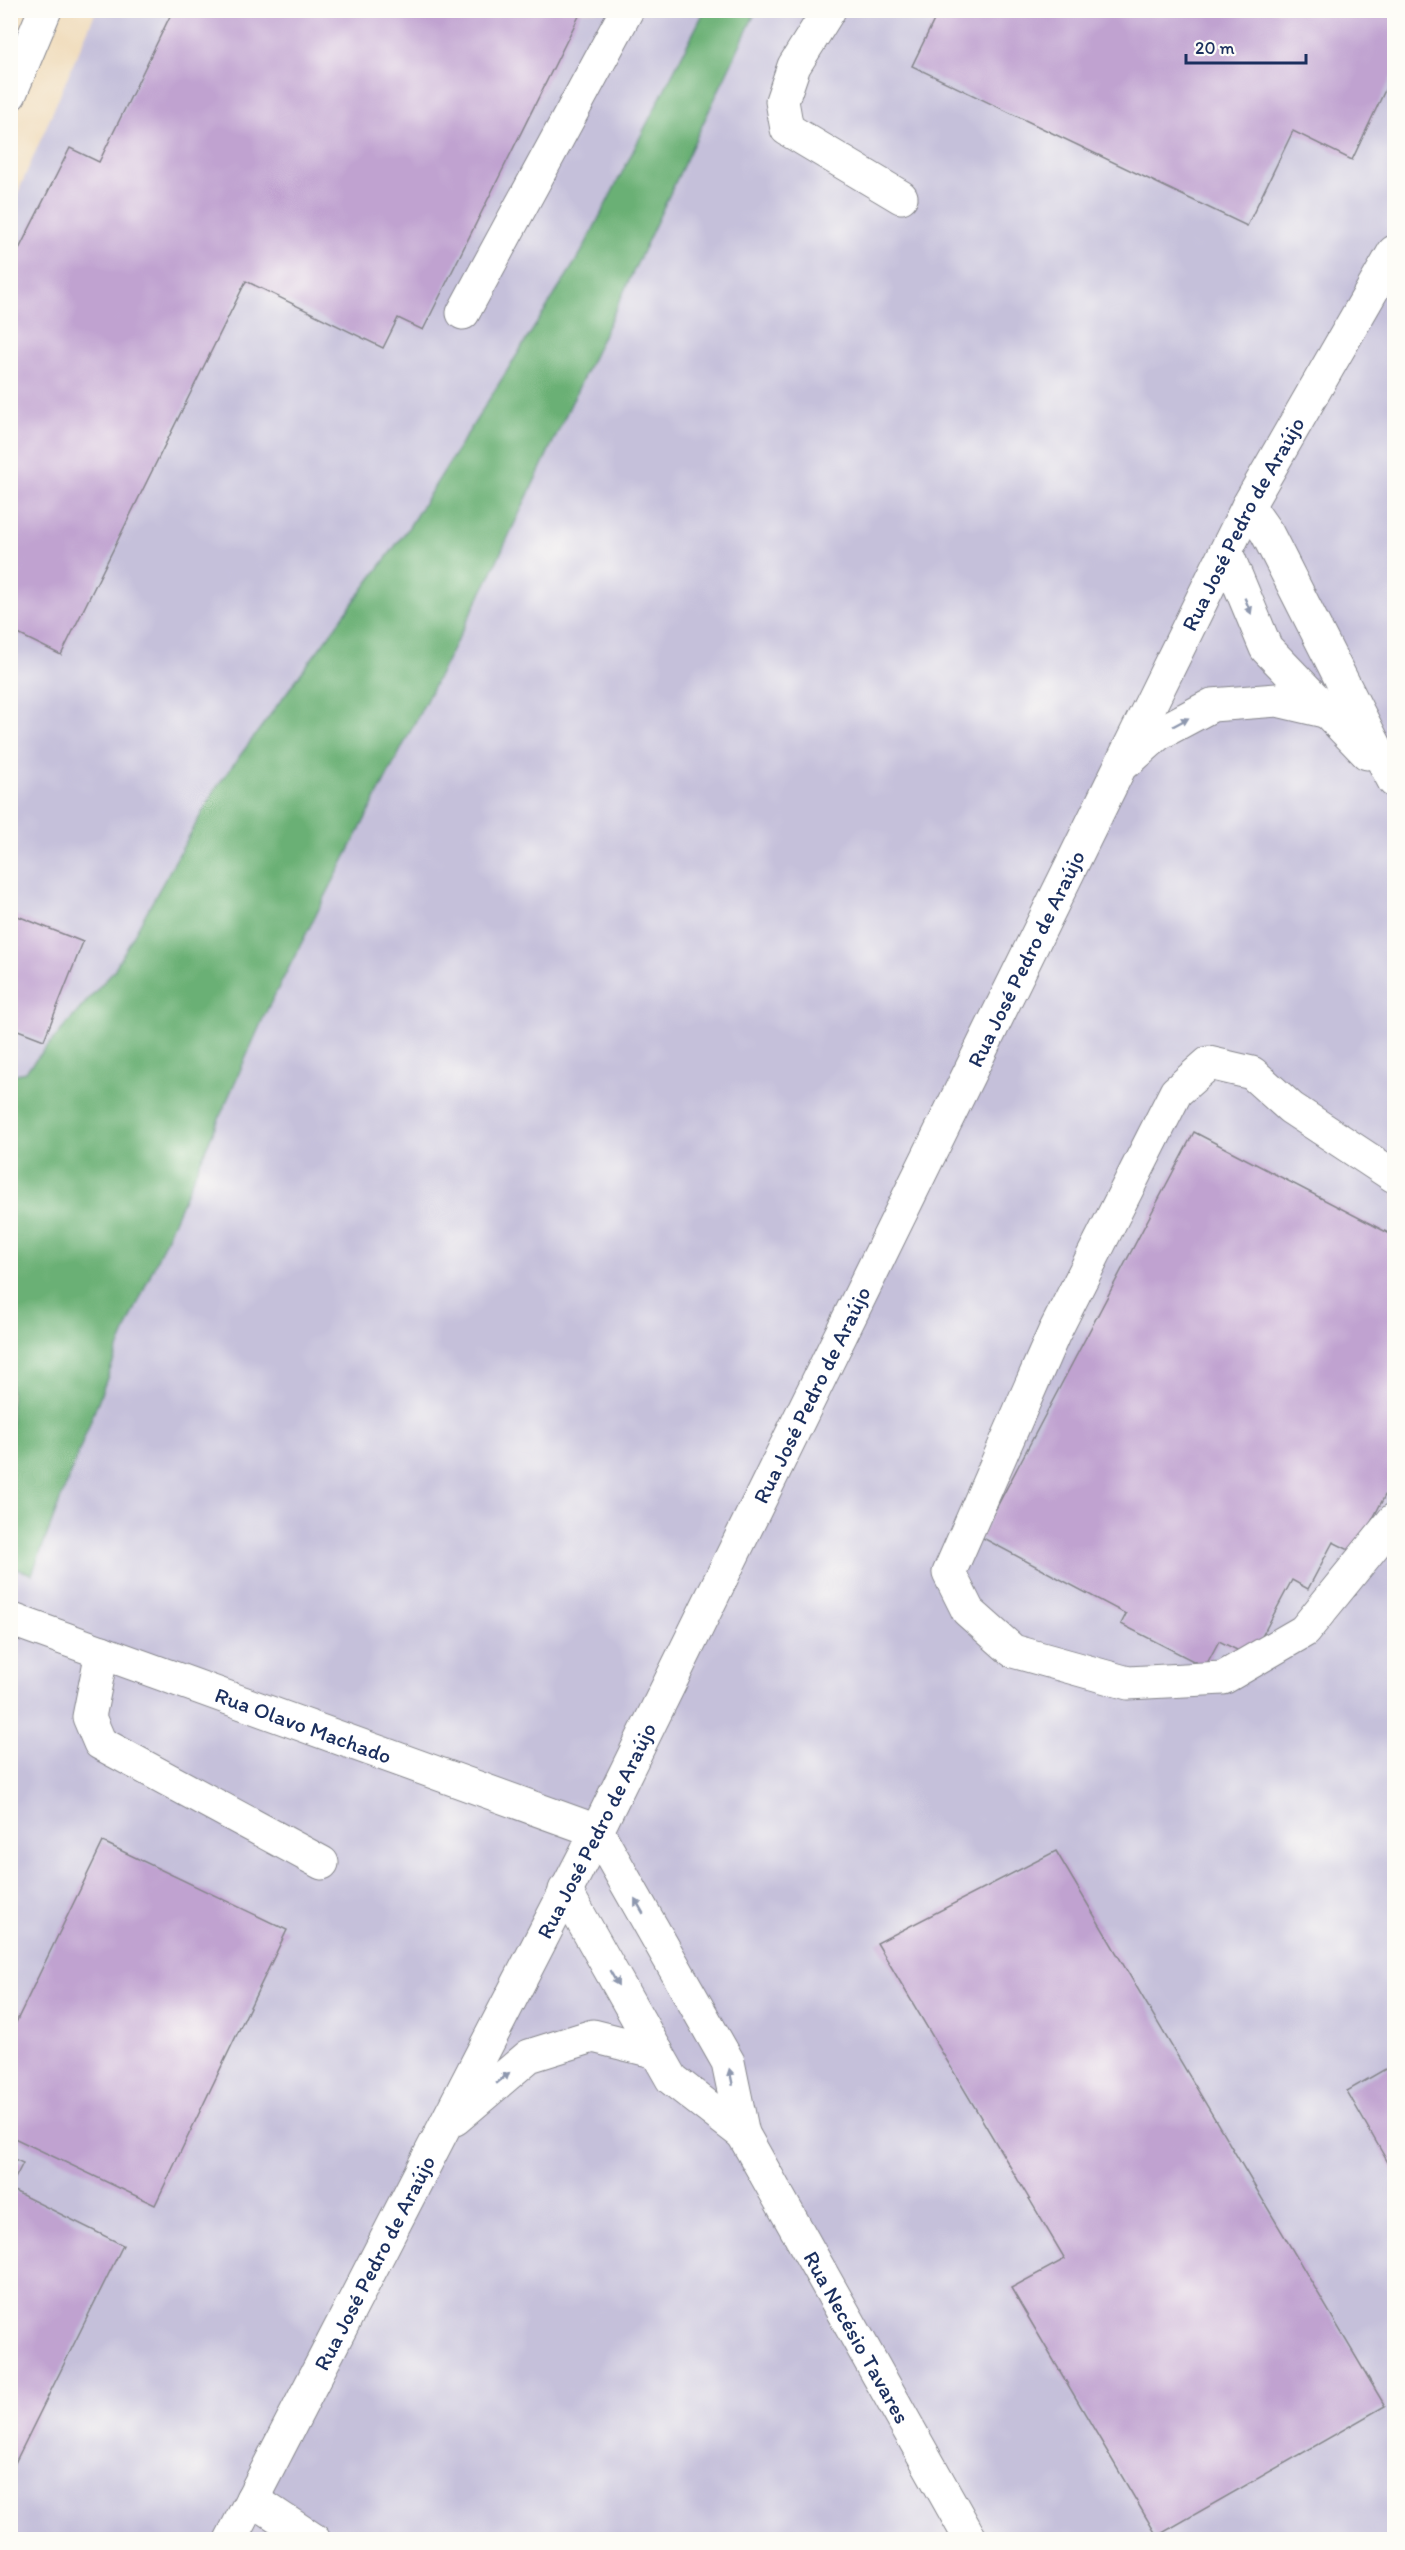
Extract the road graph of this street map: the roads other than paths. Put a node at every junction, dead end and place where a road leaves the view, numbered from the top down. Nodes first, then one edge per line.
1 (45, 10) edge
2 (627, 10) edge
3 (828, 10) edge
4 (10, 94) edge
5 (901, 197) dead end
6 (1395, 252) edge
7 (463, 312) dead end
8 (1248, 506) junction
9 (1226, 552) junction
10 (1328, 712) junction
11 (1118, 769) junction
12 (1391, 774) edge
13 (1395, 1176) edge
14 (1395, 1520) edge
15 (10, 1619) edge
16 (102, 1652) junction
17 (597, 1832) junction
18 (322, 1863) dead end
19 (564, 1890) junction
20 (657, 2052) junction
21 (442, 2129) junction
22 (743, 2134) junction
23 (252, 2499) junction
24 (231, 2540) edge
25 (314, 2540) edge
26 (971, 2540) edge

1 - 4 street
2 - 7 street
3 - 5 street
6 - 8 street, Rua José Pedro de Araújo
8 - 9 street, Rua José Pedro de Araújo
8 - 12 street
9 -> 10 street
9 - 11 street, Rua José Pedro de Araújo
11 -> 10 street
10 - 12 street
11 - 17 street, Rua José Pedro de Araújo
13 - 14 street
15 - 16 street, Rua Olavo Machado
16 - 17 street, Rua Olavo Machado
16 - 18 street
17 - 19 street, Rua José Pedro de Araújo
22 -> 17 street, Rua Necésio Tavares
19 -> 20 street, Rua Necésio Tavares
19 - 21 street, Rua José Pedro de Araújo
21 -> 20 street
20 - 22 street, Rua Necésio Tavares
21 - 23 street, Rua José Pedro de Araújo
22 - 26 street, Rua Necésio Tavares
23 - 24 street, Rua José Pedro de Araújo
23 - 25 street

